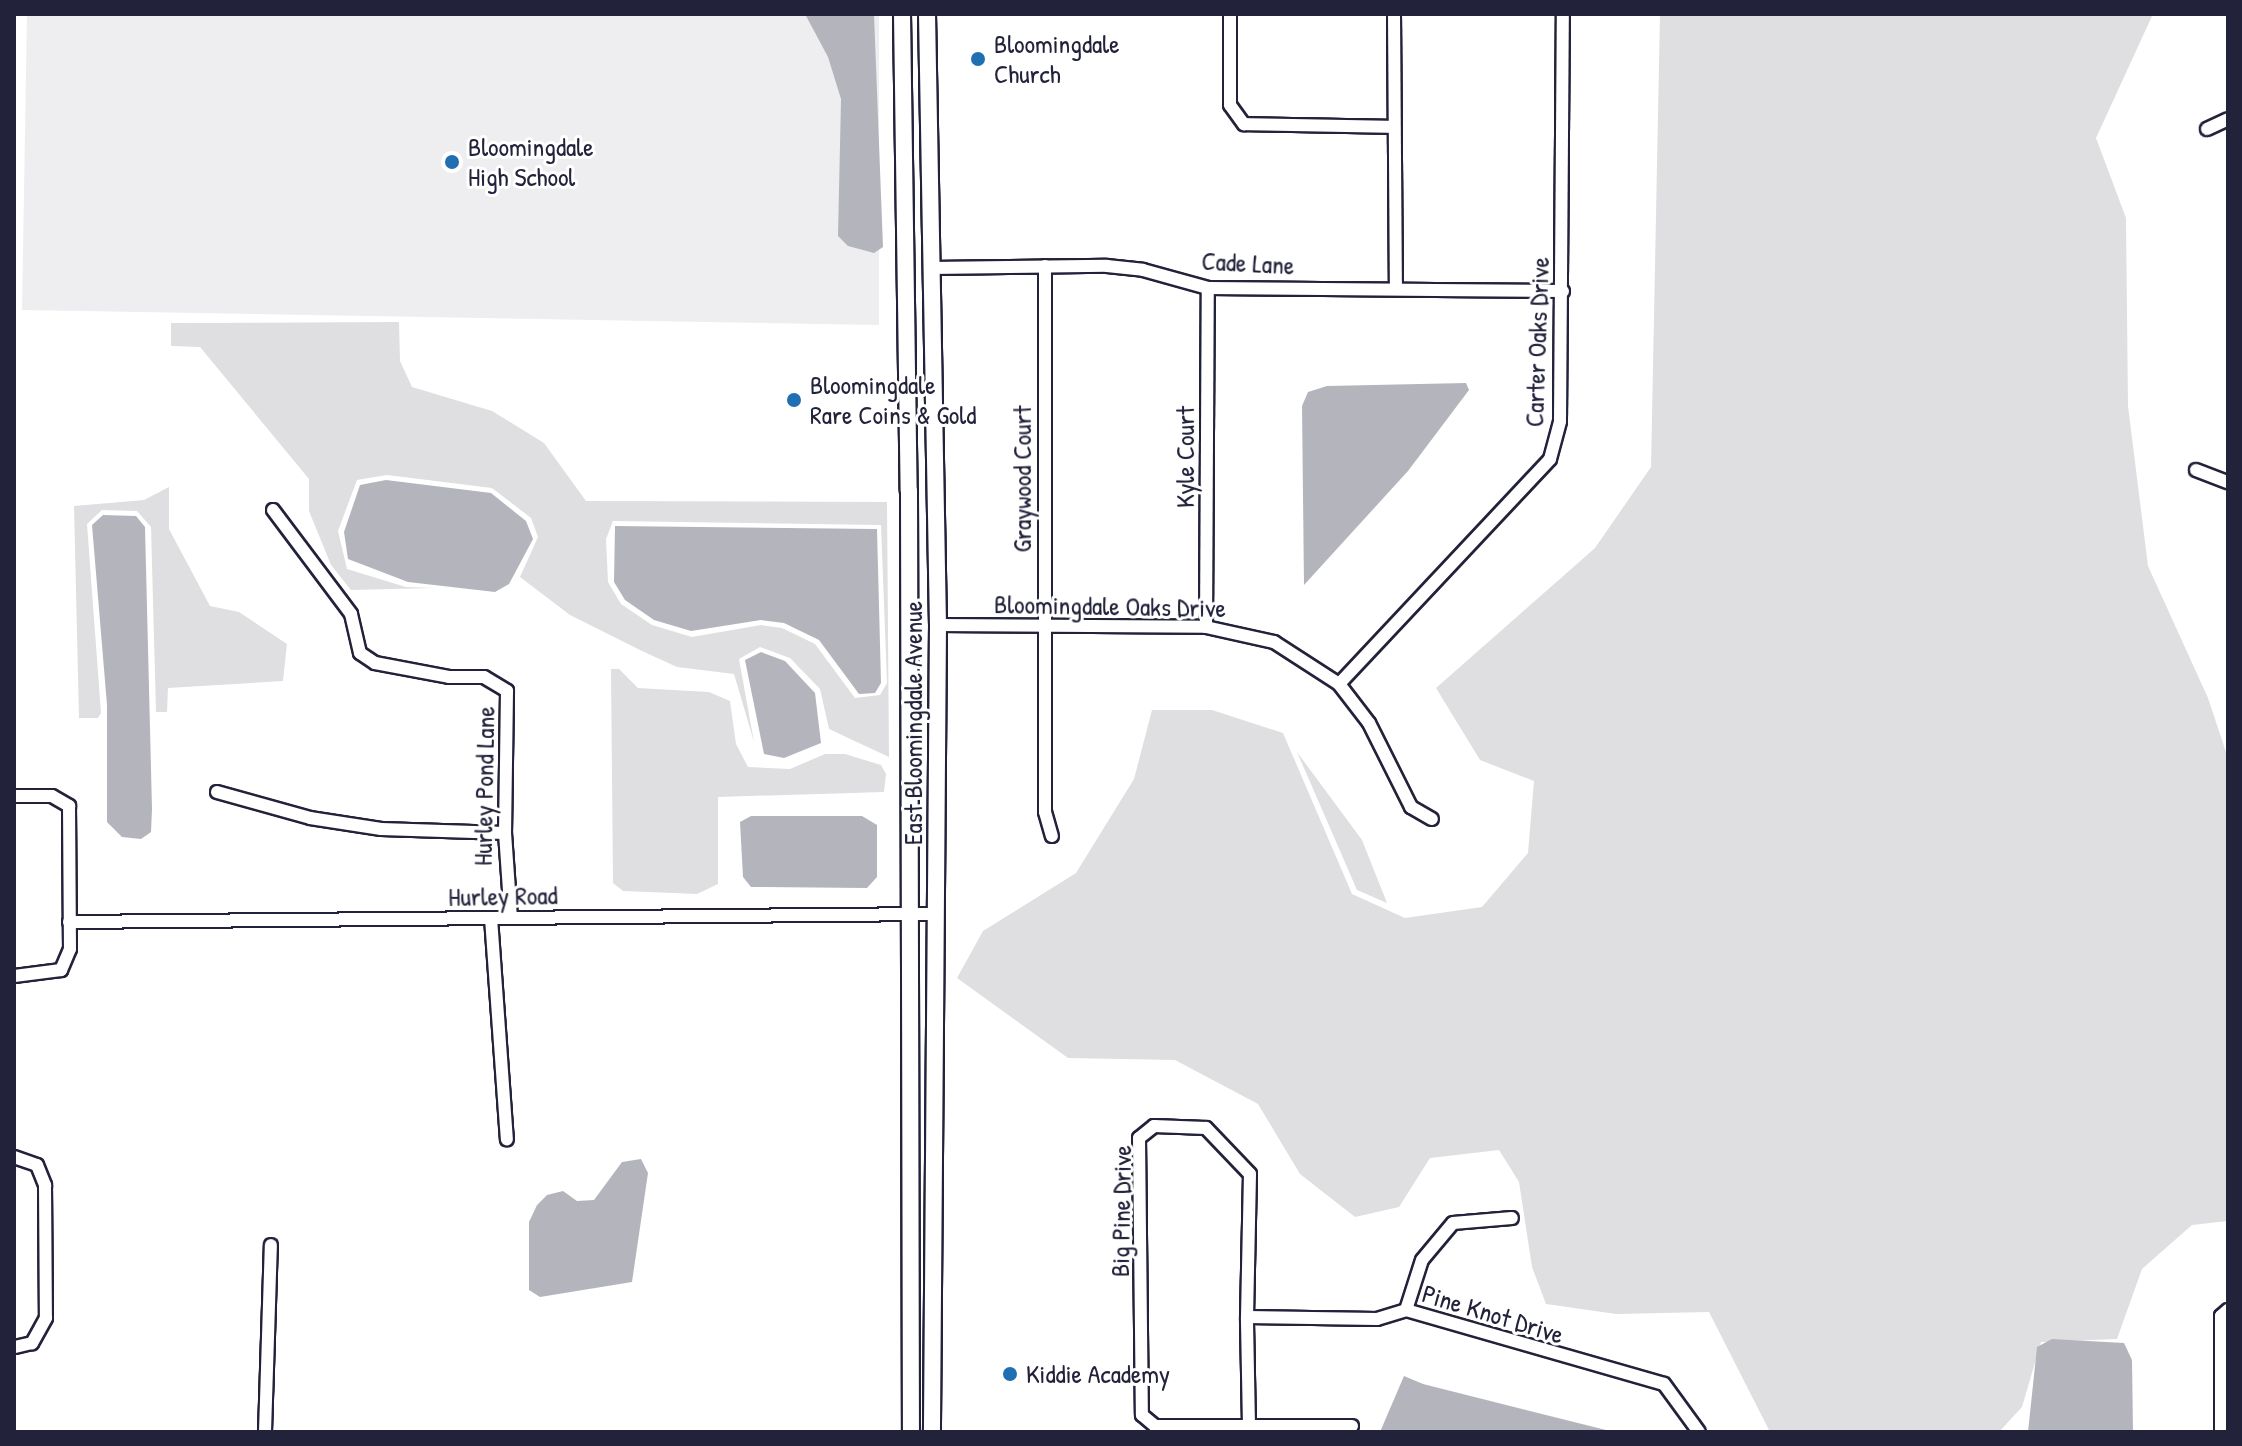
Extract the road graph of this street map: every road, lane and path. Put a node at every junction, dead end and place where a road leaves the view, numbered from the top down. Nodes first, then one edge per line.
1 (902, 14) edge
2 (927, 14) edge
3 (1230, 14) edge
4 (1394, 14) edge
5 (1563, 14) edge
6 (2228, 119) edge
7 (1394, 127) junction
8 (2207, 129) dead end
9 (1045, 266) junction
10 (906, 268) junction
11 (931, 268) junction
12 (1208, 288) junction
13 (1396, 289) junction
14 (1563, 291) junction
15 (2196, 470) dead end
16 (2228, 482) edge
17 (909, 491) junction
18 (936, 503) junction
19 (273, 510) dead end
20 (938, 625) junction
21 (1044, 625) junction
22 (1206, 627) junction
23 (1339, 684) junction
24 (217, 792) dead end
25 (14, 796) edge
26 (1432, 819) dead end
27 (505, 833) junction
28 (1052, 836) dead end
29 (937, 914) junction
30 (911, 915) junction
31 (491, 918) junction
32 (511, 918) junction
33 (69, 922) junction
34 (14, 976) edge
35 (507, 1139) dead end
36 (14, 1157) edge
37 (1512, 1218) dead end
38 (271, 1245) dead end
39 (1406, 1310) junction
40 (2228, 1310) edge
41 (1247, 1317) junction
42 (14, 1347) edge
43 (1352, 1426) dead end
44 (1249, 1429) edge
45 (265, 1432) edge
46 (911, 1432) edge
47 (932, 1432) edge
48 (1699, 1432) edge
49 (2221, 1432) edge

1 - 10 main road, East Bloomingdale Avenue
2 - 11 main road, East Bloomingdale Avenue
3 - 7 street
4 - 7 street
5 - 14 street, Carter Oaks Drive
6 - 8 street
7 - 13 street
9 - 11 street, Cade Lane
9 - 12 street, Cade Lane
9 - 21 street, Graywood Court
10 - 11 main road
10 - 17 main road, East Bloomingdale Avenue
11 - 18 main road, East Bloomingdale Avenue
12 - 13 street, Cade Lane
12 - 22 street, Kyle Court
13 - 14 street, Cade Lane
14 - 23 street, Carter Oaks Drive
15 - 16 street
17 - 18 main road
17 - 30 main road, East Bloomingdale Avenue
18 - 20 main road, East Bloomingdale Avenue
19 - 27 street, Hurley Pond Lane
20 - 21 street, Bloomingdale Oaks Drive
20 - 29 main road, East Bloomingdale Avenue
21 - 22 street, Bloomingdale Oaks Drive
21 - 28 street, Graywood Court
22 - 23 street, Bloomingdale Oaks Drive
23 - 26 street, Bloomingdale Oaks Drive
24 - 27 street
25 - 33 street
27 - 32 street, Hurley Pond Lane
29 - 30 street, Hurley Road
29 - 47 main road, East Bloomingdale Avenue
30 - 32 street, Hurley Road
30 - 46 main road, East Bloomingdale Avenue
31 - 32 street, Hurley Road
31 - 33 street, Hurley Road
31 - 35 street
33 - 34 street
36 - 42 street
37 - 39 street
38 - 45 street
39 - 41 street, Pine Knot Drive
39 - 48 street, Pine Knot Drive
40 - 49 street
41 - 44 street, Big Pine Drive
41 - 44 street, Big Pine Drive
43 - 44 street, Big Pine Drive

